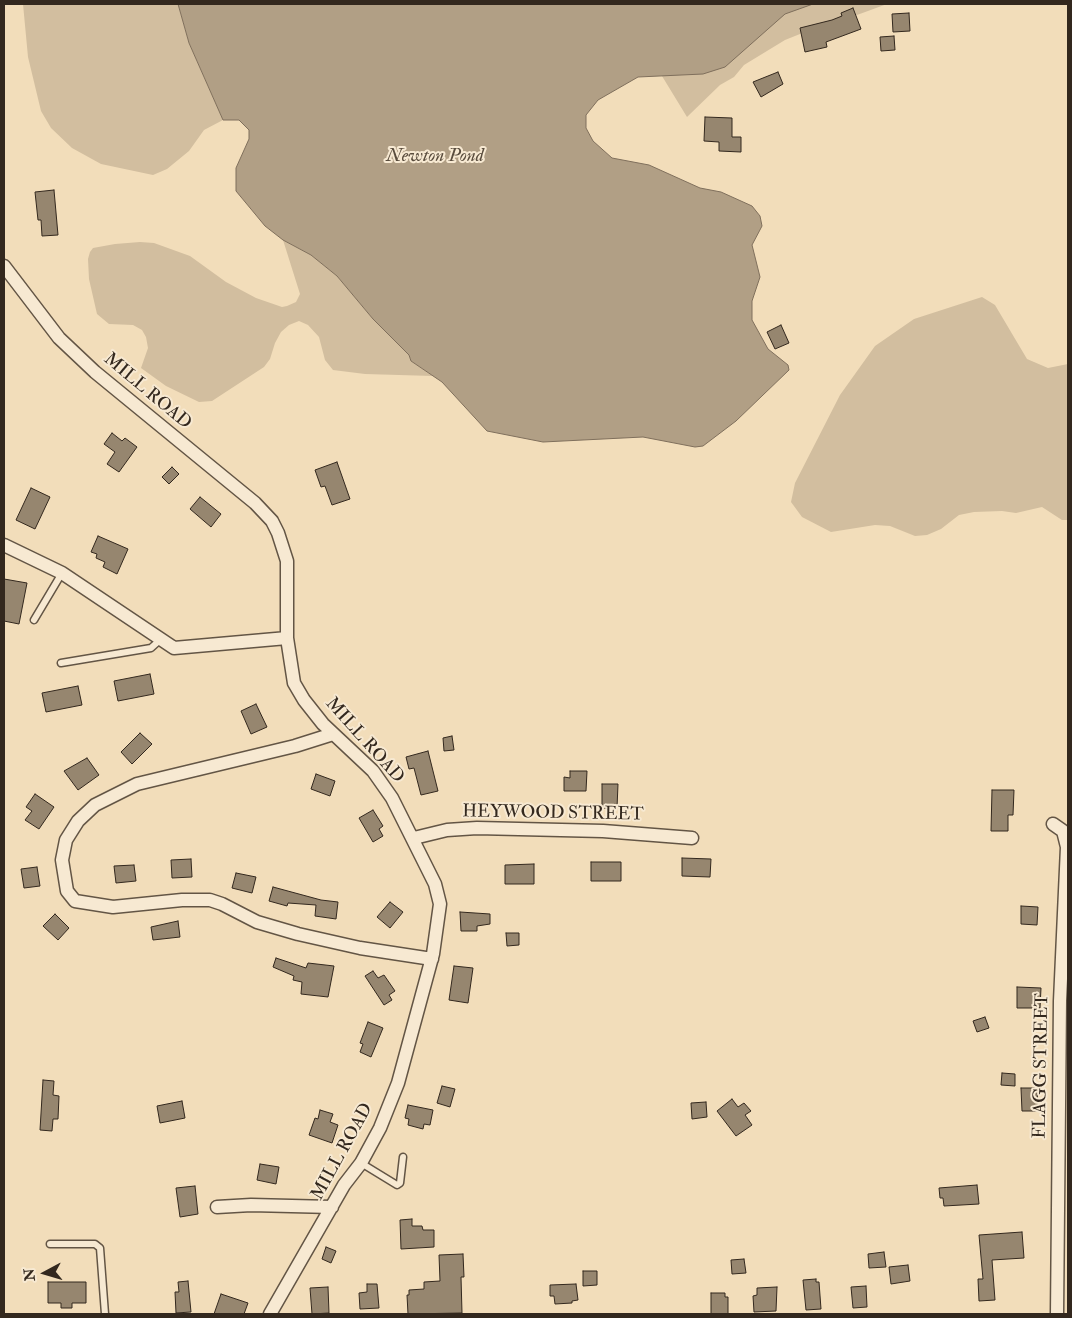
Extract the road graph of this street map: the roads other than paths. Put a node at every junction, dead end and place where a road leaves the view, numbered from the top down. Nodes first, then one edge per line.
1 (4, 266) edge
2 (4, 545) edge
3 (62, 573) junction
4 (34, 620) dead end
5 (287, 638) junction
6 (161, 639) junction
7 (61, 663) dead end
8 (333, 734) junction
9 (1053, 824) dead end
10 (414, 838) junction
11 (692, 838) dead end
12 (432, 959) junction
13 (403, 1157) dead end
14 (361, 1163) junction
15 (217, 1207) dead end
16 (332, 1207) junction
17 (50, 1244) dead end
18 (105, 1314) edge
19 (270, 1314) edge
20 (1056, 1314) edge

1 - 5 street, MILL ROAD
2 - 3 street
3 - 4 lane
3 - 6 street
5 - 6 street
5 - 8 street, MILL ROAD
6 - 7 lane
8 - 10 street, MILL ROAD
8 - 12 street
9 - 20 street, FLAGG STREET
10 - 11 street, HEYWOOD STREET
10 - 12 street, MILL ROAD
12 - 14 street, MILL ROAD
13 - 14 lane
14 - 16 street, MILL ROAD
15 - 16 street
16 - 19 street, MILL ROAD
17 - 18 lane

